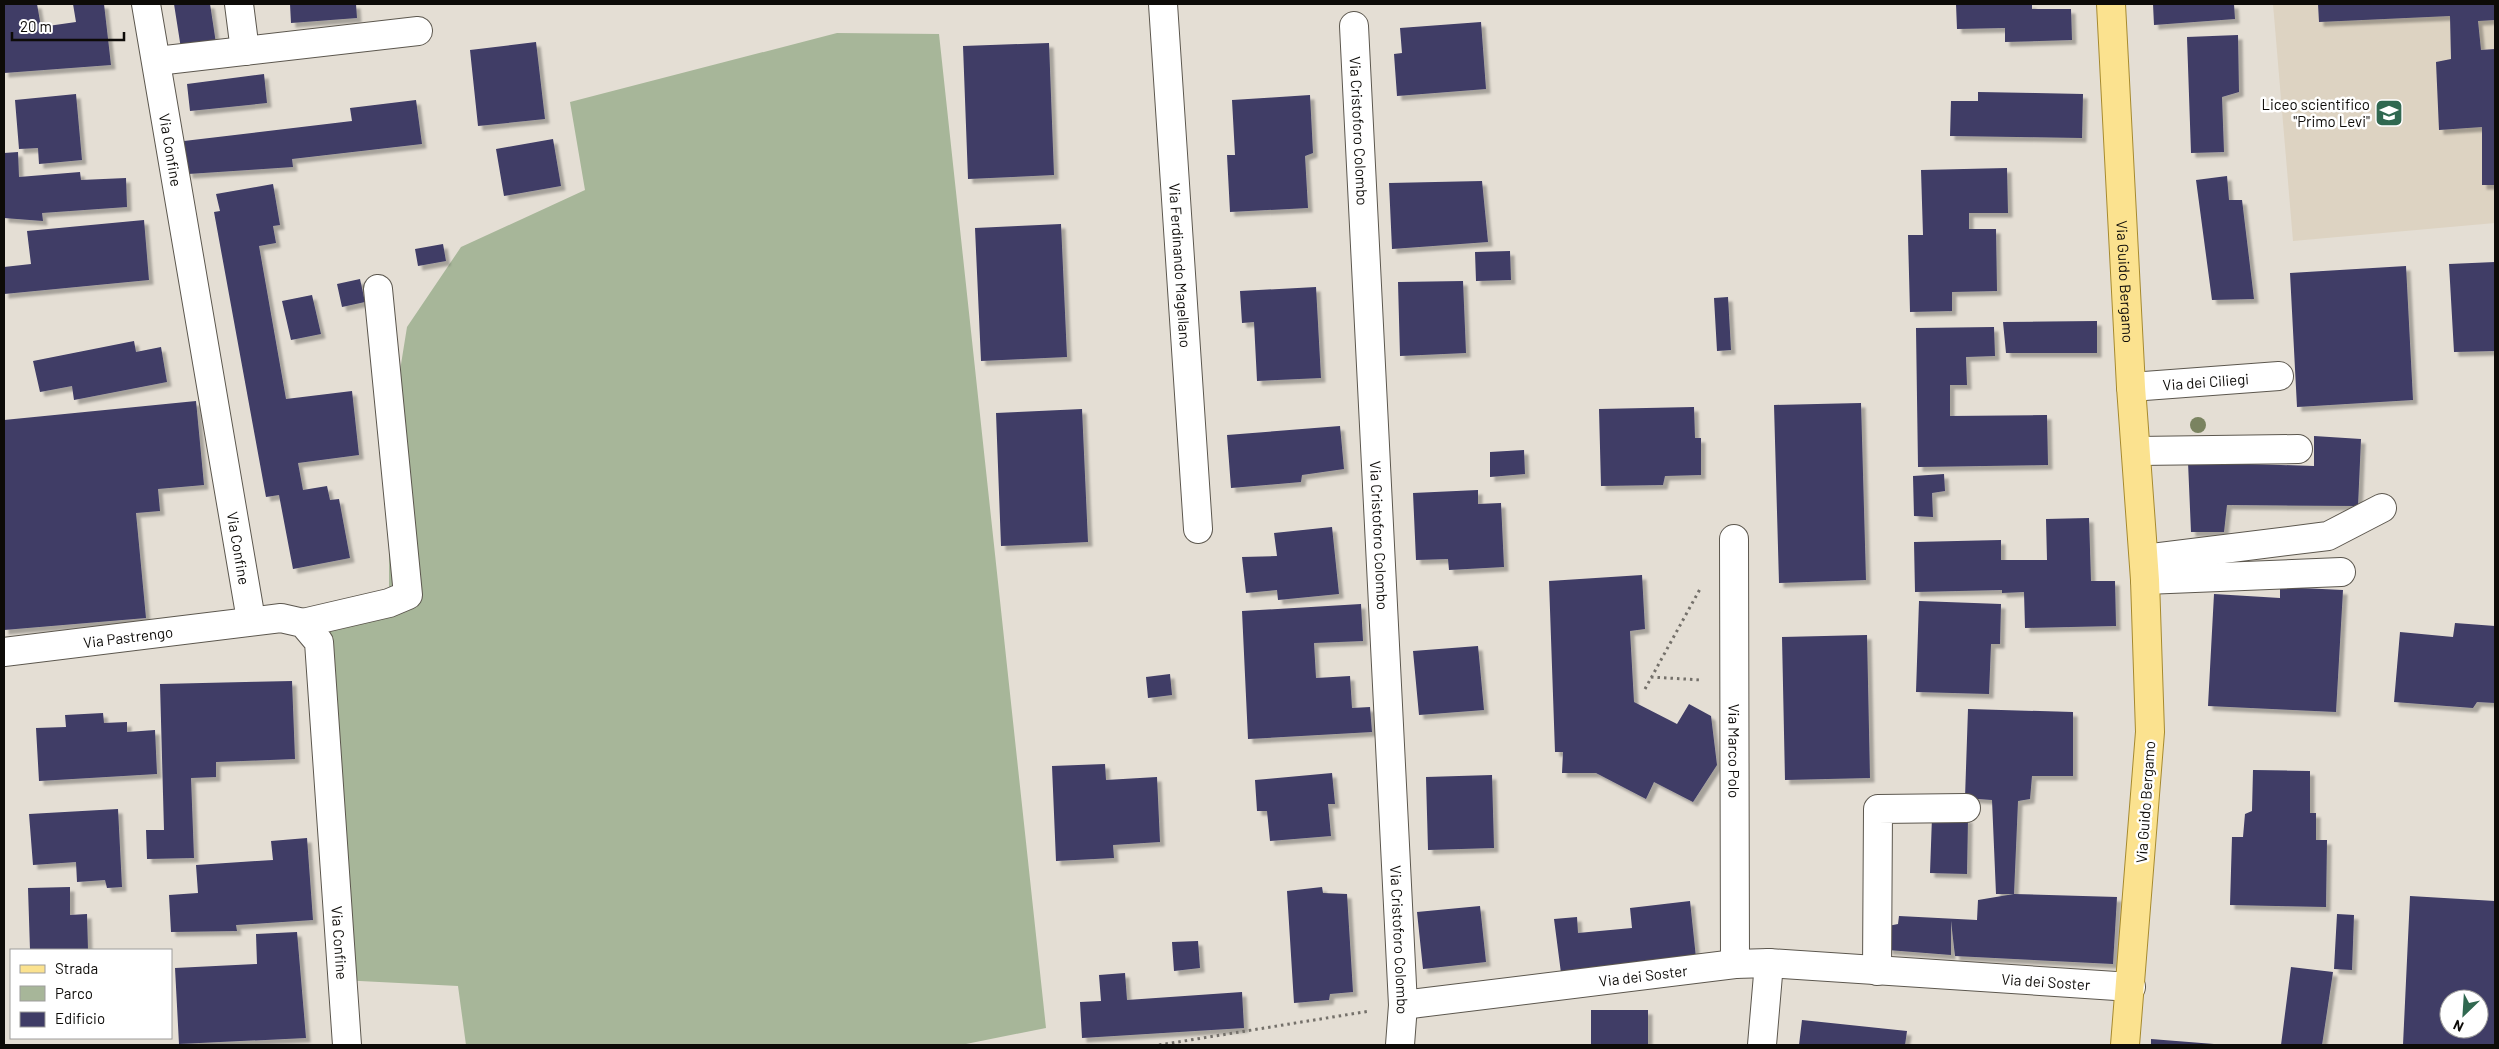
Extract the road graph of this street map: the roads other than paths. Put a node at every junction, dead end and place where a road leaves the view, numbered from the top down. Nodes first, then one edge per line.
1 (146, 4) edge
2 (239, 4) edge
3 (1163, 4) edge
4 (2111, 4) edge
5 (1354, 26) dead end
6 (418, 31) dead end
7 (244, 51) junction
8 (157, 61) junction
9 (378, 289) dead end
10 (2279, 376) dead end
11 (2132, 387) junction
12 (2298, 449) dead end
13 (2136, 451) junction
14 (2382, 508) dead end
15 (1198, 529) dead end
16 (1734, 539) dead end
17 (2145, 570) junction
18 (2341, 572) dead end
19 (251, 620) junction
20 (303, 623) junction
21 (4, 652) edge
22 (1966, 808) dead end
23 (1769, 963) junction
24 (1735, 964) junction
25 (1877, 972) junction
26 (2131, 987) junction
27 (1403, 1006) junction
28 (347, 1045) edge
29 (1400, 1045) edge
30 (1762, 1045) edge
31 (2125, 1045) edge

1 - 8 street, Via Confine
2 - 7 street
3 - 15 street, Via Ferdinando Magellano
4 - 11 main road, Via Guido Bergamo
5 - 27 street, Via Cristoforo Colombo
6 - 7 street
7 - 8 street
8 - 19 street, Via Confine
9 - 20 street
10 - 11 street, Via dei Ciliegi
11 - 13 main road, Via Guido Bergamo
12 - 13 street
13 - 17 main road, Via Guido Bergamo
14 - 17 street
16 - 24 street, Via Marco Polo
17 - 18 street
17 - 26 main road, Via Guido Bergamo
19 - 20 street
19 - 21 street, Via Pastrengo
20 - 28 street, Via Confine
22 - 25 street
23 - 24 street, Via dei Soster
23 - 25 street, Via dei Soster
23 - 30 street
24 - 27 street, Via dei Soster
25 - 26 street, Via dei Soster
26 - 31 main road, Via Guido Bergamo
27 - 29 street, Via Cristoforo Colombo

